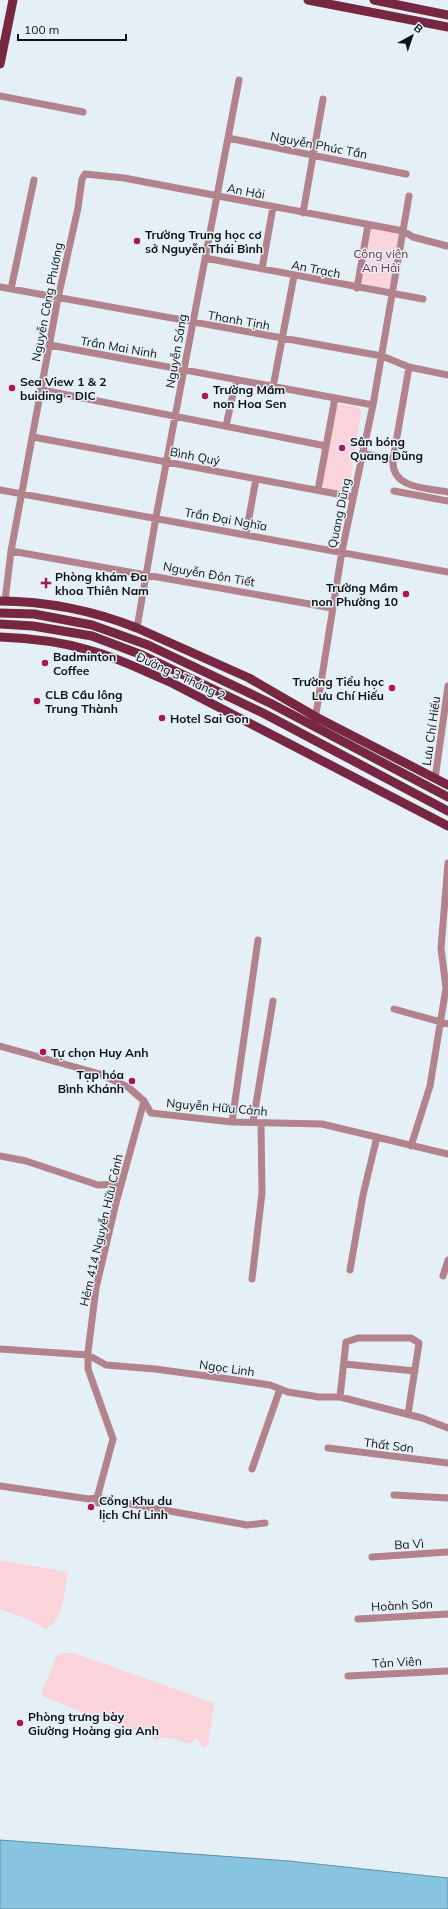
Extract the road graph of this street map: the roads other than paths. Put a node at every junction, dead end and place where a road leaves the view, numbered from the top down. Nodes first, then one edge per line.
1 (13, 0) edge
2 (308, 0) edge
3 (374, 0) edge
4 (446, 14) edge
5 (445, 26) edge
6 (0, 64) edge
7 (240, 80) dead end
8 (0, 96) edge
9 (323, 99) dead end
10 (83, 112) dead end
11 (228, 138) junction
12 (313, 155) junction
13 (85, 174) joint
14 (406, 174) dead end
15 (34, 180) dead end
16 (409, 196) dead end
17 (217, 197) junction
18 (273, 207) junction
19 (303, 213) junction
20 (368, 225) junction
21 (403, 231) junction
22 (447, 246) dead end
23 (205, 258) junction
24 (262, 269) junction
25 (294, 276) junction
26 (0, 287) edge
27 (358, 288) junction
28 (11, 289) junction
29 (392, 295) junction
30 (58, 298) junction
31 (423, 300) dead end
32 (192, 323) junction
33 (281, 339) junction
34 (50, 345) junction
35 (382, 356) junction
36 (409, 368) junction
37 (184, 370) junction
38 (448, 375) edge
39 (236, 380) junction
40 (273, 387) junction
41 (42, 390) junction
42 (335, 398) junction
43 (373, 405) junction
44 (175, 416) junction
45 (226, 426) junction
46 (33, 438) junction
47 (326, 446) junction
48 (362, 454) junction
49 (393, 460) junction
50 (166, 462) junction
51 (256, 479) junction
52 (0, 490) edge
53 (318, 490) junction
54 (394, 491) dead end
55 (448, 492) edge
56 (22, 494) junction
57 (353, 497) junction
58 (448, 501) edge
59 (156, 517) junction
60 (246, 534) junction
61 (12, 551) junction
62 (342, 551) junction
63 (448, 572) edge
64 (145, 574) junction
65 (2, 601) edge
66 (332, 608) junction
67 (0, 613) edge
68 (5, 624) edge
69 (137, 628) junction
70 (68, 632) junction
71 (3, 637) edge
72 (67, 645) junction
73 (448, 686) edge
74 (314, 721) junction
75 (435, 779) junction
76 (448, 786) edge
77 (433, 789) junction
78 (448, 797) edge
79 (434, 804) junction
80 (448, 811) edge
81 (429, 816) junction
82 (448, 826) edge
83 (448, 863) edge
84 (258, 940) dead end
85 (273, 1001) dead end
86 (394, 1009) dead end
87 (444, 1023) edge
88 (0, 1046) edge
89 (144, 1101) junction
90 (232, 1122) junction
91 (253, 1122) junction
92 (262, 1124) junction
93 (376, 1137) junction
94 (411, 1146) junction
95 (448, 1154) edge
96 (0, 1156) edge
97 (121, 1184) junction
98 (448, 1260) edge
99 (350, 1270) dead end
100 (443, 1276) dead end
101 (252, 1279) dead end
102 (0, 1350) edge
103 (88, 1356) junction
104 (344, 1364) junction
105 (415, 1371) junction
106 (280, 1389) junction
107 (340, 1397) junction
108 (408, 1414) junction
109 (448, 1428) edge
110 (328, 1448) dead end
111 (448, 1463) edge
112 (252, 1469) dead end
113 (0, 1486) edge
114 (394, 1495) dead end
115 (448, 1498) edge
116 (98, 1500) junction
117 (265, 1524) dead end
118 (448, 1552) edge
119 (372, 1557) dead end
120 (448, 1614) edge
121 (358, 1619) dead end
122 (448, 1671) edge
123 (348, 1676) dead end

1 - 6 main road
2 - 5 main road
3 - 4 main road
4 - 5 main road
7 - 11 street, Nguyễn Sáng
8 - 10 street
9 - 12 street
11 - 12 street, Nguyễn Phúc Tần
11 - 17 street, Nguyễn Sáng
12 - 14 street, Nguyễn Phúc Tần
12 - 19 street
13 - 17 street, An Hải
13 - 30 street, Nguyễn Công Phương
15 - 28 street
16 - 21 street, Quang Dũng
17 - 18 street, An Hải
17 - 23 street, Nguyễn Sáng
18 - 19 street, An Hải
18 - 24 street
19 - 20 street, An Hải
20 - 21 street, An Hải
20 - 27 street
21 - 22 street, An Hải
21 - 29 street, Quang Dũng
23 - 24 street, An Trạch
23 - 32 street, Nguyễn Sáng
24 - 25 street, An Trạch
25 - 27 street, An Trạch
25 - 33 street
26 - 28 street, Thanh Tịnh
27 - 29 street, An Trạch
28 - 30 street, Thanh Tịnh
29 - 31 street, An Trạch
29 - 35 street, Quang Dũng
30 - 32 street, Thanh Tịnh
30 - 34 street, Nguyễn Công Phương
32 - 33 street, Thanh Tịnh
32 - 37 street, Nguyễn Sáng
33 - 35 street, Thanh Tịnh
33 - 40 street
34 - 37 street, Trần Mai Ninh
34 - 41 street, Nguyễn Công Phương
35 - 36 street, Thanh Tịnh
35 - 43 street, Quang Dũng
36 - 38 street, Thanh Tịnh
36 - 49 street
37 - 39 street, Trần Mai Ninh
37 - 44 street, Nguyễn Sáng
39 - 40 street, Trần Mai Ninh
39 - 45 street
40 - 42 street, Trần Mai Ninh
41 - 44 street
41 - 46 street, Nguyễn Công Phương
42 - 43 street, Trần Mai Ninh
42 - 47 street
43 - 48 street, Quang Dũng
44 - 45 street
44 - 50 street, Nguyễn Sáng
45 - 47 street
46 - 50 street, Bình Quý
46 - 56 street, Nguyễn Công Phương
47 - 53 street
48 - 49 street
48 - 57 street, Quang Dũng
49 - 55 street
50 - 51 street, Bình Quý
50 - 59 street, Nguyễn Sáng
51 - 53 street, Bình Quý
51 - 60 street
52 - 56 street, Trần Đại Nghĩa
53 - 57 street, Bình Quý
54 - 58 street
56 - 59 street, Trần Đại Nghĩa
56 - 61 street, Nguyễn Công Phương
57 - 62 street, Quang Dũng
59 - 60 street, Trần Đại Nghĩa
59 - 64 street, Nguyễn Sáng
60 - 62 street, Trần Đại Nghĩa
61 - 64 street, Nguyễn Đôn Tiết
61 - 65 street, Nguyễn Công Phương
62 - 63 street, Trần Đại Nghĩa
62 - 66 street, Quang Dũng
64 - 66 street, Nguyễn Đôn Tiết
64 - 69 street, Nguyễn Sáng
65 - 69 main road, Đường 3 Tháng 2
66 - 74 street, Quang Dũng
67 - 74 main road, Đường 3 Tháng 2
68 - 70 main road, Đường 3 Tháng 2
68 - 71 street
69 - 74 main road, Đường 3 Tháng 2
70 - 72 main road
70 - 79 main road, Đường 3 Tháng 2
71 - 72 main road, Đường 3 Tháng 2
72 - 81 main road, Đường 3 Tháng 2
73 - 75 street, Lưu Chí Hiếu
74 - 75 main road, Đường 3 Tháng 2
74 - 77 main road, Đường 3 Tháng 2
75 - 76 main road, Đường 3 Tháng 2
75 - 77 main road
77 - 78 main road, Đường 3 Tháng 2
79 - 80 main road, Đường 3 Tháng 2
79 - 81 main road
81 - 82 main road, Đường 3 Tháng 2
83 - 87 street
84 - 90 street
85 - 91 street
86 - 87 street
87 - 94 street
88 - 89 street, Nguyễn Hữu Cảnh
89 - 90 street, Nguyễn Hữu Cảnh
89 - 97 street, Hẻm 414 Nguyễn Hữu Cảnh
90 - 91 street, Nguyễn Hữu Cảnh
91 - 92 street, Nguyễn Hữu Cảnh
92 - 93 street, Nguyễn Hữu Cảnh
92 - 101 street
93 - 94 street, Nguyễn Hữu Cảnh
93 - 99 street
94 - 95 street, Nguyễn Hữu Cảnh
96 - 97 street
97 - 103 street, Hẻm 414 Nguyễn Hữu Cảnh
98 - 100 street
102 - 103 street, Ngọc Linh
103 - 106 street, Ngọc Linh
103 - 116 street, Hẻm 414 Nguyễn Hữu Cảnh
104 - 105 street
104 - 105 street
104 - 107 street
105 - 108 street
106 - 107 street, Ngọc Linh
106 - 112 street
107 - 108 street, Ngọc Linh
108 - 109 street, Ngọc Linh
110 - 111 street, Thất Sơn
113 - 116 street
114 - 115 street
116 - 117 street
118 - 119 street, Ba Vì
120 - 121 street, Hoành Sơn
122 - 123 street, Tản Viên

